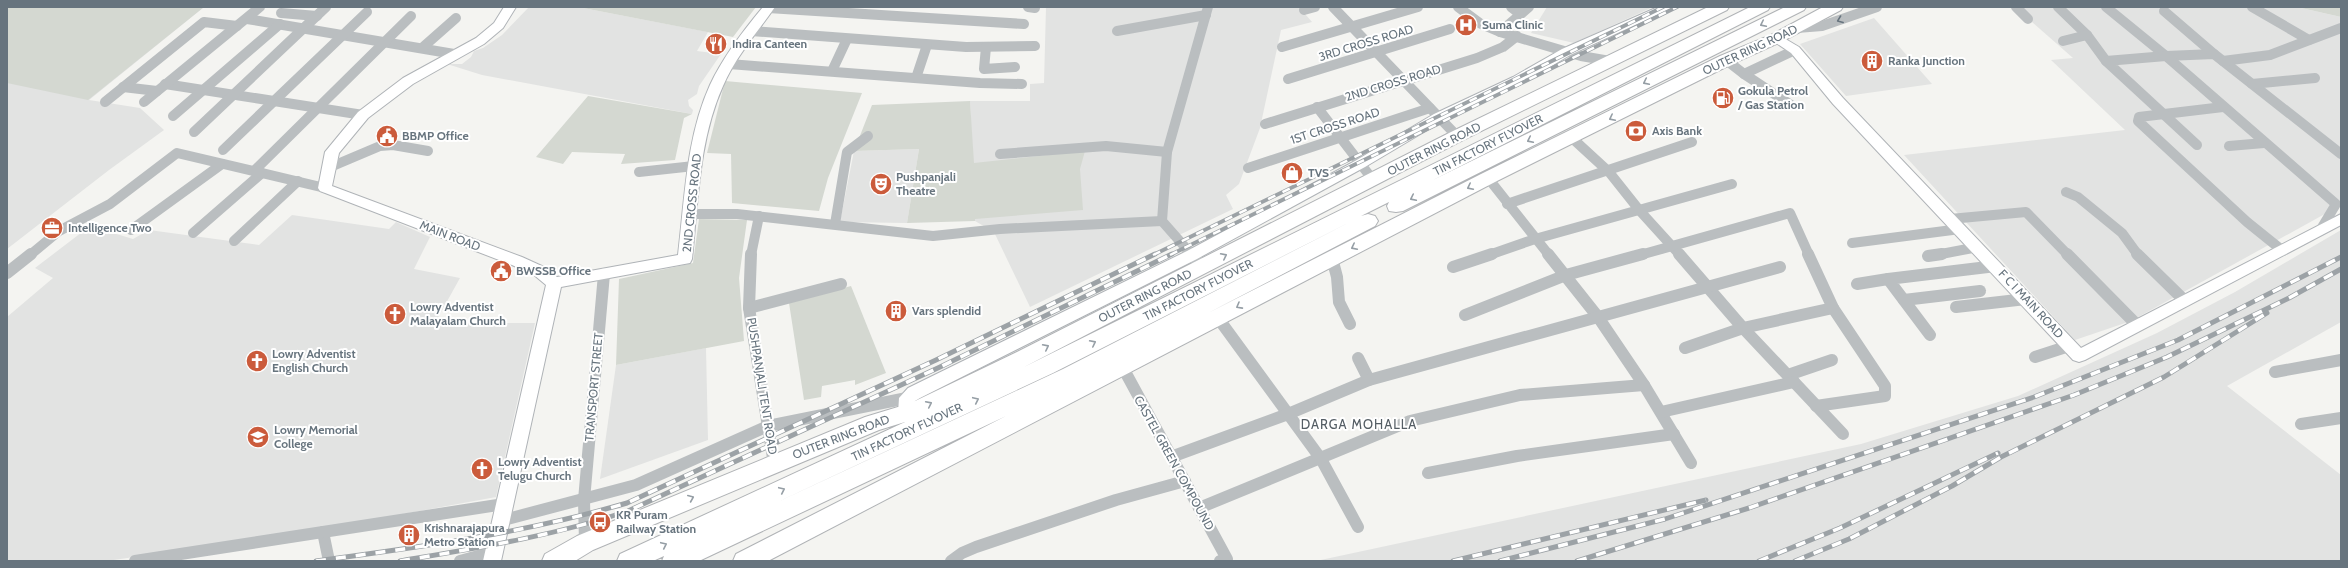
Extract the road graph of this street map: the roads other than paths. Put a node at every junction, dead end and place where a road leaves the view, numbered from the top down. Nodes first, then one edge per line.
1 (260, 7) edge
2 (326, 7) edge
3 (768, 7) edge
4 (1315, 7) edge
5 (1333, 7) edge
6 (1418, 7) edge
7 (1458, 7) edge
8 (1511, 7) edge
9 (1529, 7) edge
10 (1668, 7) edge
11 (1721, 7) edge
12 (1762, 7) edge
13 (1798, 7) edge
14 (1835, 7) edge
15 (1877, 7) edge
16 (2016, 7) edge
17 (2058, 7) edge
18 (2106, 7) edge
19 (2252, 7) edge
20 (509, 8) edge
21 (1304, 10) dead end
22 (1207, 11) edge
23 (2164, 11) dead end
24 (281, 12) dead end
25 (367, 12) dead end
26 (1520, 14) junction
27 (317, 16) junction
28 (411, 16) dead end
29 (456, 18) dead end
30 (247, 19) junction
31 (2028, 19) dead end
32 (280, 24) junction
33 (1024, 24) dead end
34 (237, 26) junction
35 (1352, 27) junction
36 (304, 28) junction
37 (1797, 28) junction
38 (2341, 28) edge
39 (1450, 30) dead end
40 (751, 31) junction
41 (1117, 31) dead end
42 (1500, 32) junction
43 (343, 35) junction
44 (2087, 35) junction
45 (1516, 36) junction
46 (1777, 38) junction
47 (847, 39) junction
48 (2309, 40) junction
49 (2063, 41) dead end
50 (384, 42) junction
51 (927, 45) junction
52 (1035, 46) dead end
53 (986, 47) junction
54 (1282, 47) dead end
55 (422, 48) junction
56 (1796, 50) junction
57 (1566, 52) junction
58 (1377, 53) junction
59 (454, 54) junction
60 (2214, 54) junction
61 (2166, 56) junction
62 (1726, 60) junction
63 (1610, 61) junction
64 (2106, 61) junction
65 (2223, 61) junction
66 (729, 64) junction
67 (1015, 67) dead end
68 (832, 71) junction
69 (1744, 74) junction
70 (916, 78) junction
71 (2315, 78) dead end
72 (1288, 79) dead end
73 (1403, 80) junction
74 (166, 84) junction
75 (1022, 84) dead end
76 (2252, 84) junction
77 (123, 88) junction
78 (203, 90) junction
79 (157, 91) junction
80 (234, 95) junction
81 (276, 101) junction
82 (105, 102) dead end
83 (144, 102) dead end
84 (1791, 105) dead end
85 (1317, 107) junction
86 (318, 108) junction
87 (2223, 108) junction
88 (1434, 113) junction
89 (2160, 113) junction
90 (363, 115) junction
91 (172, 116) dead end
92 (1265, 124) dead end
93 (194, 132) dead end
94 (868, 136) dead end
95 (1456, 136) junction
96 (1572, 138) junction
97 (1342, 139) junction
98 (1692, 142) dead end
99 (2264, 143) junction
100 (2197, 145) dead end
101 (2229, 146) dead end
102 (223, 150) dead end
103 (428, 150) dead end
104 (1167, 152) junction
105 (1000, 154) dead end
106 (2341, 154) edge
107 (222, 164) junction
108 (1360, 164) junction
109 (694, 166) junction
110 (328, 168) junction
111 (1248, 168) dead end
112 (258, 172) junction
113 (639, 172) dead end
114 (1609, 172) junction
115 (1488, 178) junction
116 (1373, 180) junction
117 (298, 182) junction
118 (1732, 184) dead end
119 (325, 188) junction
120 (2066, 192) dead end
121 (1507, 204) junction
122 (1640, 211) junction
123 (690, 214) junction
124 (759, 216) junction
125 (2341, 219) edge
126 (1162, 221) junction
127 (835, 224) junction
128 (1955, 224) junction
129 (2321, 229) junction
130 (131, 230) dead end
131 (193, 232) dead end
132 (1535, 239) junction
133 (234, 242) dead end
134 (1852, 243) dead end
135 (1672, 246) junction
136 (1978, 247) junction
137 (2282, 251) junction
138 (1928, 256) dead end
139 (1332, 258) junction
140 (1197, 261) junction
141 (1996, 266) junction
142 (1453, 267) dead end
143 (1780, 267) dead end
144 (7, 273) edge
145 (604, 274) junction
146 (1566, 275) junction
147 (1888, 279) junction
148 (554, 282) junction
149 (841, 284) dead end
150 (1857, 284) dead end
151 (1709, 287) junction
152 (1980, 291) dead end
153 (2026, 299) junction
154 (1904, 300) junction
155 (2185, 301) junction
156 (1956, 307) dead end
157 (749, 308) junction
158 (1833, 308) junction
159 (1465, 315) dead end
160 (1598, 317) junction
161 (1218, 318) junction
162 (1350, 324) dead end
163 (2137, 325) junction
164 (1743, 328) junction
165 (1930, 335) dead end
166 (2069, 346) junction
167 (1685, 348) dead end
168 (2035, 357) dead end
169 (1358, 358) dead end
170 (1832, 360) dead end
171 (2341, 360) edge
172 (1122, 366) junction
173 (2275, 372) dead end
174 (1791, 378) junction
175 (1369, 380) junction
176 (1644, 385) junction
177 (906, 406) junction
178 (1816, 406) junction
179 (1661, 412) junction
180 (1288, 414) junction
181 (2341, 418) edge
182 (2301, 424) dead end
183 (768, 426) junction
184 (1674, 434) junction
185 (1843, 434) dead end
186 (1171, 457) junction
187 (1321, 460) junction
188 (1691, 462) dead end
189 (774, 464) junction
190 (1428, 473) dead end
191 (1185, 481) junction
192 (584, 500) junction
193 (504, 504) junction
194 (1199, 508) junction
195 (500, 521) junction
196 (1358, 527) dead end
197 (323, 532) junction
198 (585, 543) junction
199 (493, 557) edge
200 (554, 560) edge
201 (1223, 560) edge
202 (136, 561) edge
203 (329, 561) edge
204 (460, 561) edge
205 (629, 561) edge
206 (674, 561) edge
207 (745, 561) edge
208 (951, 561) edge

1 - 30 street
2 - 27 street
3 - 33 street
3 - 40 street, 2ND CROSS ROAD
4 - 21 street
5 - 35 street
6 - 35 street
7 - 42 street
8 - 26 street
9 - 26 street
10 - 57 street
11 - 63 highway, OUTER RING ROAD
205 -> 12 highway, TIN FACTORY FLYOVER
13 -> 206 highway, TIN FACTORY FLYOVER
14 - 37 highway, OUTER RING ROAD
15 -> 37 street
16 - 31 street
17 - 44 street
18 - 61 street
19 - 48 street
20 - 59 street
22 - 41 street
22 - 104 street
23 - 60 street
24 - 27 street
25 - 43 street
26 - 42 street
27 - 36 street
28 - 50 street
29 - 55 street
30 - 32 street
30 - 34 street
32 - 36 street
32 - 78 street
34 - 74 street
34 - 77 street
35 - 54 street
35 - 58 street
36 - 43 street
36 - 80 street
37 - 46 highway, OUTER RING ROAD
38 - 48 street
39 - 58 street, 3RD CROSS ROAD
40 - 47 street
40 - 66 street, 2ND CROSS ROAD
42 - 45 street
43 - 50 street
43 - 81 street
44 - 49 street
44 - 64 street
45 - 57 street
45 - 73 street, 2ND CROSS ROAD
46 - 56 street, F C I MAIN ROAD
46 - 62 highway, OUTER RING ROAD
47 - 51 street
47 - 68 street
48 - 65 street
50 - 55 street
50 - 86 street
51 - 53 street
51 - 70 street
52 - 53 street
53 - 67 street
55 - 59 street
56 - 69 street
56 - 128 street, F C I MAIN ROAD
57 - 63 street
57 - 88 street
58 - 72 street, 3RD CROSS ROAD
58 - 73 street
59 - 90 street
60 - 61 street
60 - 65 street
61 - 64 street
61 - 87 street
62 - 69 street
62 -> 96 highway, OUTER RING ROAD
63 - 95 highway, OUTER RING ROAD
64 - 89 street
65 - 76 street
66 - 68 street
66 - 109 street, 2ND CROSS ROAD
68 - 70 street
69 - 84 street
70 - 75 street
71 - 76 street
73 - 85 street, 2ND CROSS ROAD
73 - 88 street
74 - 78 street
74 - 79 street
76 - 106 street
77 - 79 street
77 - 82 street
78 - 80 street
78 - 91 street
79 - 83 street
80 - 81 street
80 - 93 street
81 - 86 street
81 - 102 street
85 - 92 street, 2ND CROSS ROAD
85 - 97 street
86 - 90 street
86 - 112 street
87 - 89 street
87 - 99 street
88 - 95 street
88 - 97 street, 1ST CROSS ROAD
88 - 108 street
89 - 100 street
89 - 137 street
90 - 110 street
94 - 127 street
95 - 116 highway, OUTER RING ROAD
96 - 114 street
96 - 115 highway, OUTER RING ROAD
97 - 108 street
97 - 111 street, 1ST CROSS ROAD
98 - 114 street
99 - 101 street
99 - 129 street
103 - 110 street
104 - 105 street
104 - 126 street
107 - 112 street
107 - 130 street
107 - 144 street
108 - 116 street
108 - 140 street
109 - 113 street
109 - 123 street, 2ND CROSS ROAD
110 - 119 street
112 - 117 street
112 - 131 street
114 - 121 street
114 - 122 street
115 - 121 street
115 -> 139 highway, OUTER RING ROAD
140 -> 116 highway, OUTER RING ROAD
117 - 119 street
117 - 133 street
118 - 122 street
119 - 148 street, MAIN ROAD
120 - 155 street
121 - 132 street
122 - 132 street
122 - 135 street
123 - 124 street
123 - 145 street, 2ND CROSS ROAD
124 - 127 street
124 - 157 street, PUSHPANJALI TENT ROAD
125 - 129 street, F C I MAIN ROAD
126 - 127 street
126 - 140 street
128 - 134 street
128 - 136 street, F C I MAIN ROAD
128 - 163 street
129 - 137 street, F C I MAIN ROAD
132 - 142 street
132 - 146 street
135 - 146 street
135 - 151 street
135 - 158 street
136 - 138 street
136 - 141 street, F C I MAIN ROAD
137 - 155 street, F C I MAIN ROAD
139 -> 161 highway, OUTER RING ROAD
139 - 162 street
140 - 177 highway, OUTER RING ROAD
141 - 147 street
141 - 153 street, F C I MAIN ROAD
143 - 151 street
145 - 148 street, 2ND CROSS ROAD
145 - 192 street, TRANSPORT STREET
146 - 159 street
146 - 160 street
147 - 150 street
147 - 154 street
148 - 193 street
149 - 157 street, PUSHPANJALI TENT ROAD
151 - 160 street
151 - 164 street
152 - 154 street
153 - 156 street
153 - 166 street, F C I MAIN ROAD
154 - 165 street
155 - 163 street, F C I MAIN ROAD
157 - 183 street, PUSHPANJALI TENT ROAD
158 - 164 street
158 - 178 street
160 - 175 street
160 - 176 street
161 - 172 highway, OUTER RING ROAD
161 - 180 street
163 - 166 street, F C I MAIN ROAD
164 - 167 street
164 - 174 street
166 - 168 street
169 - 175 street
170 - 174 street
171 - 173 street
172 - 186 street, CASTEL GREEN COMPOUND
172 - 207 highway, OUTER RING ROAD
174 - 178 street
174 - 179 street
175 - 180 street
176 - 179 street
176 - 187 street
177 - 183 street
177 - 189 highway, OUTER RING ROAD
178 - 185 street
179 - 184 street
180 - 186 street
180 - 187 street
181 - 182 street
183 - 189 street, PUSHPANJALI TENT ROAD
183 - 192 street
184 - 188 street
184 - 190 street
186 - 191 street, CASTEL GREEN COMPOUND
187 - 194 street
187 - 196 street
198 -> 189 highway, OUTER RING ROAD
191 - 194 street, CASTEL GREEN COMPOUND
191 - 208 street
192 - 195 street
192 - 198 street, TRANSPORT STREET
193 - 195 street
193 - 197 street
194 - 201 street, CASTEL GREEN COMPOUND
195 - 199 street
197 - 202 street
197 - 203 street
198 - 200 highway, OUTER RING ROAD
199 - 204 street

